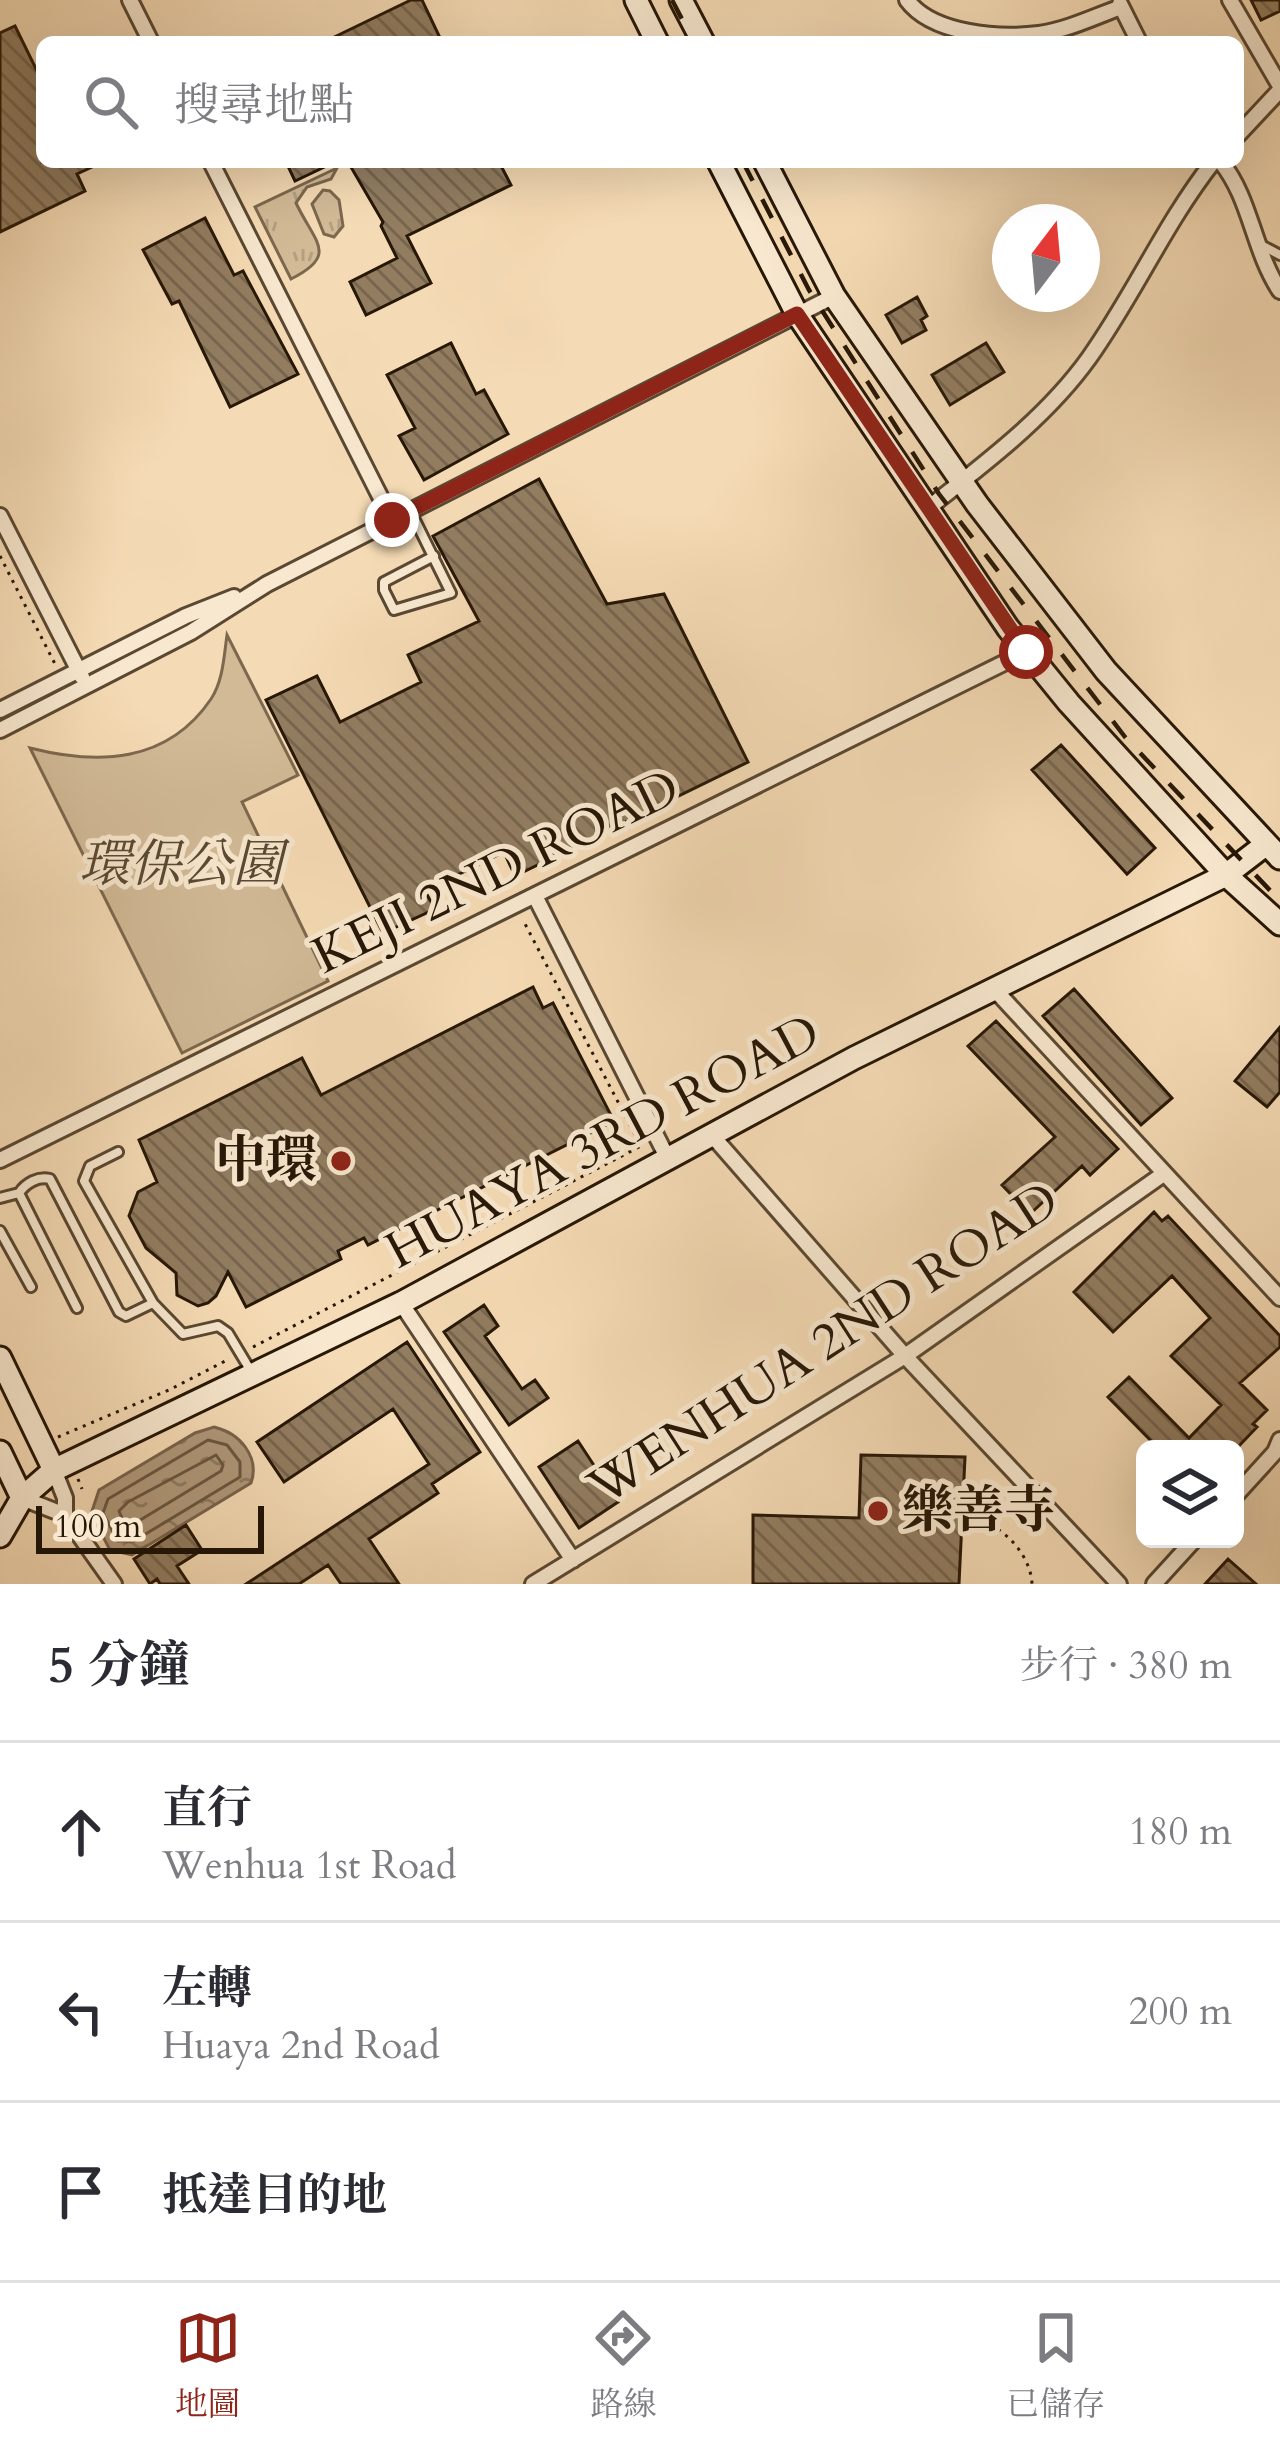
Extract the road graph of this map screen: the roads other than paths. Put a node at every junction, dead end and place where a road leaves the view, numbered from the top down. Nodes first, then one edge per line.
1 (130, 0) edge
2 (636, 0) edge
3 (681, 0) edge
4 (907, 0) edge
5 (1230, 0) edge
6 (1120, 4) edge
7 (148, 36) edge
8 (654, 36) edge
9 (700, 36) edge
10 (1136, 36) edge
11 (1280, 88) edge
12 (1244, 127) edge
13 (214, 168) edge
14 (722, 168) edge
15 (768, 168) edge
16 (1211, 168) edge
17 (1223, 168) edge
18 (1255, 242) junction
19 (1280, 255) edge
20 (1280, 291) edge
21 (834, 296) junction
22 (797, 314) junction
23 (961, 482) junction
24 (927, 509) junction
25 (410, 511) junction
26 (0, 516) edge
27 (392, 520) junction
28 (434, 556) junction
29 (1026, 652) junction
30 (82, 677) junction
31 (0, 710) edge
32 (0, 730) edge
33 (1275, 847) edge
34 (1226, 875) junction
35 (535, 896) junction
36 (1280, 924) edge
37 (996, 991) junction
38 (710, 1133) junction
39 (118, 1152) dead end
40 (667, 1156) junction
41 (0, 1160) edge
42 (1162, 1175) junction
43 (19, 1193) junction
44 (0, 1198) edge
45 (0, 1232) edge
46 (31, 1286) dead end
47 (1280, 1298) edge
48 (153, 1303) junction
49 (400, 1303) junction
50 (77, 1308) dead end
51 (905, 1357) junction
52 (0, 1358) edge
53 (252, 1374) junction
54 (1280, 1440) edge
55 (0, 1452) edge
56 (54, 1470) junction
57 (1244, 1486) edge
58 (22, 1498) junction
59 (65, 1515) junction
60 (0, 1536) edge
61 (1188, 1548) edge
62 (572, 1559) junction
63 (114, 1584) edge
64 (533, 1584) edge
65 (1119, 1584) edge
66 (1154, 1584) edge

1 - 7 street
2 - 8 street
3 - 9 street
4 - 6 street
5 - 11 street
6 - 10 street
11 - 12 street
13 - 27 street
14 - 22 street
15 - 21 street
16 - 23 street
17 - 18 street
18 - 19 lane
18 - 20 street
21 - 22 street
21 - 23 street
22 - 24 street
22 - 25 street
23 - 24 street
23 - 33 street
24 - 29 street
25 - 27 street
25 - 28 lane
26 - 30 street
27 - 30 street
28 - 28 lane
29 - 34 street
29 - 35 street, KEJI 2ND ROAD
30 - 31 street
30 - 32 street
33 - 34 street, HUAYA 3RD ROAD
34 - 36 street
34 - 37 street, HUAYA 3RD ROAD
35 - 40 street
35 - 41 street, KEJI 2ND ROAD
37 - 38 street, HUAYA 3RD ROAD
37 - 42 street
38 - 40 street, HUAYA 3RD ROAD
38 - 51 street
39 - 48 lane
40 - 49 street, HUAYA 3RD ROAD
42 - 47 street
42 - 51 street, WENHUA 2ND ROAD
43 - 44 lane
43 - 48 lane
43 - 50 lane
45 - 46 lane
48 - 53 lane
49 - 53 street, HUAYA 3RD ROAD
49 - 62 street
51 - 62 street, WENHUA 2ND ROAD
51 - 65 street
52 - 56 street
53 - 56 street, HUAYA 3RD ROAD
54 - 57 street
55 - 58 street
56 - 58 street, HUAYA 3RD ROAD
56 - 59 street
58 - 59 street
58 - 60 street, HUAYA 3RD ROAD
59 - 63 street
61 - 66 street
62 - 64 street, WENHUA 2ND ROAD

